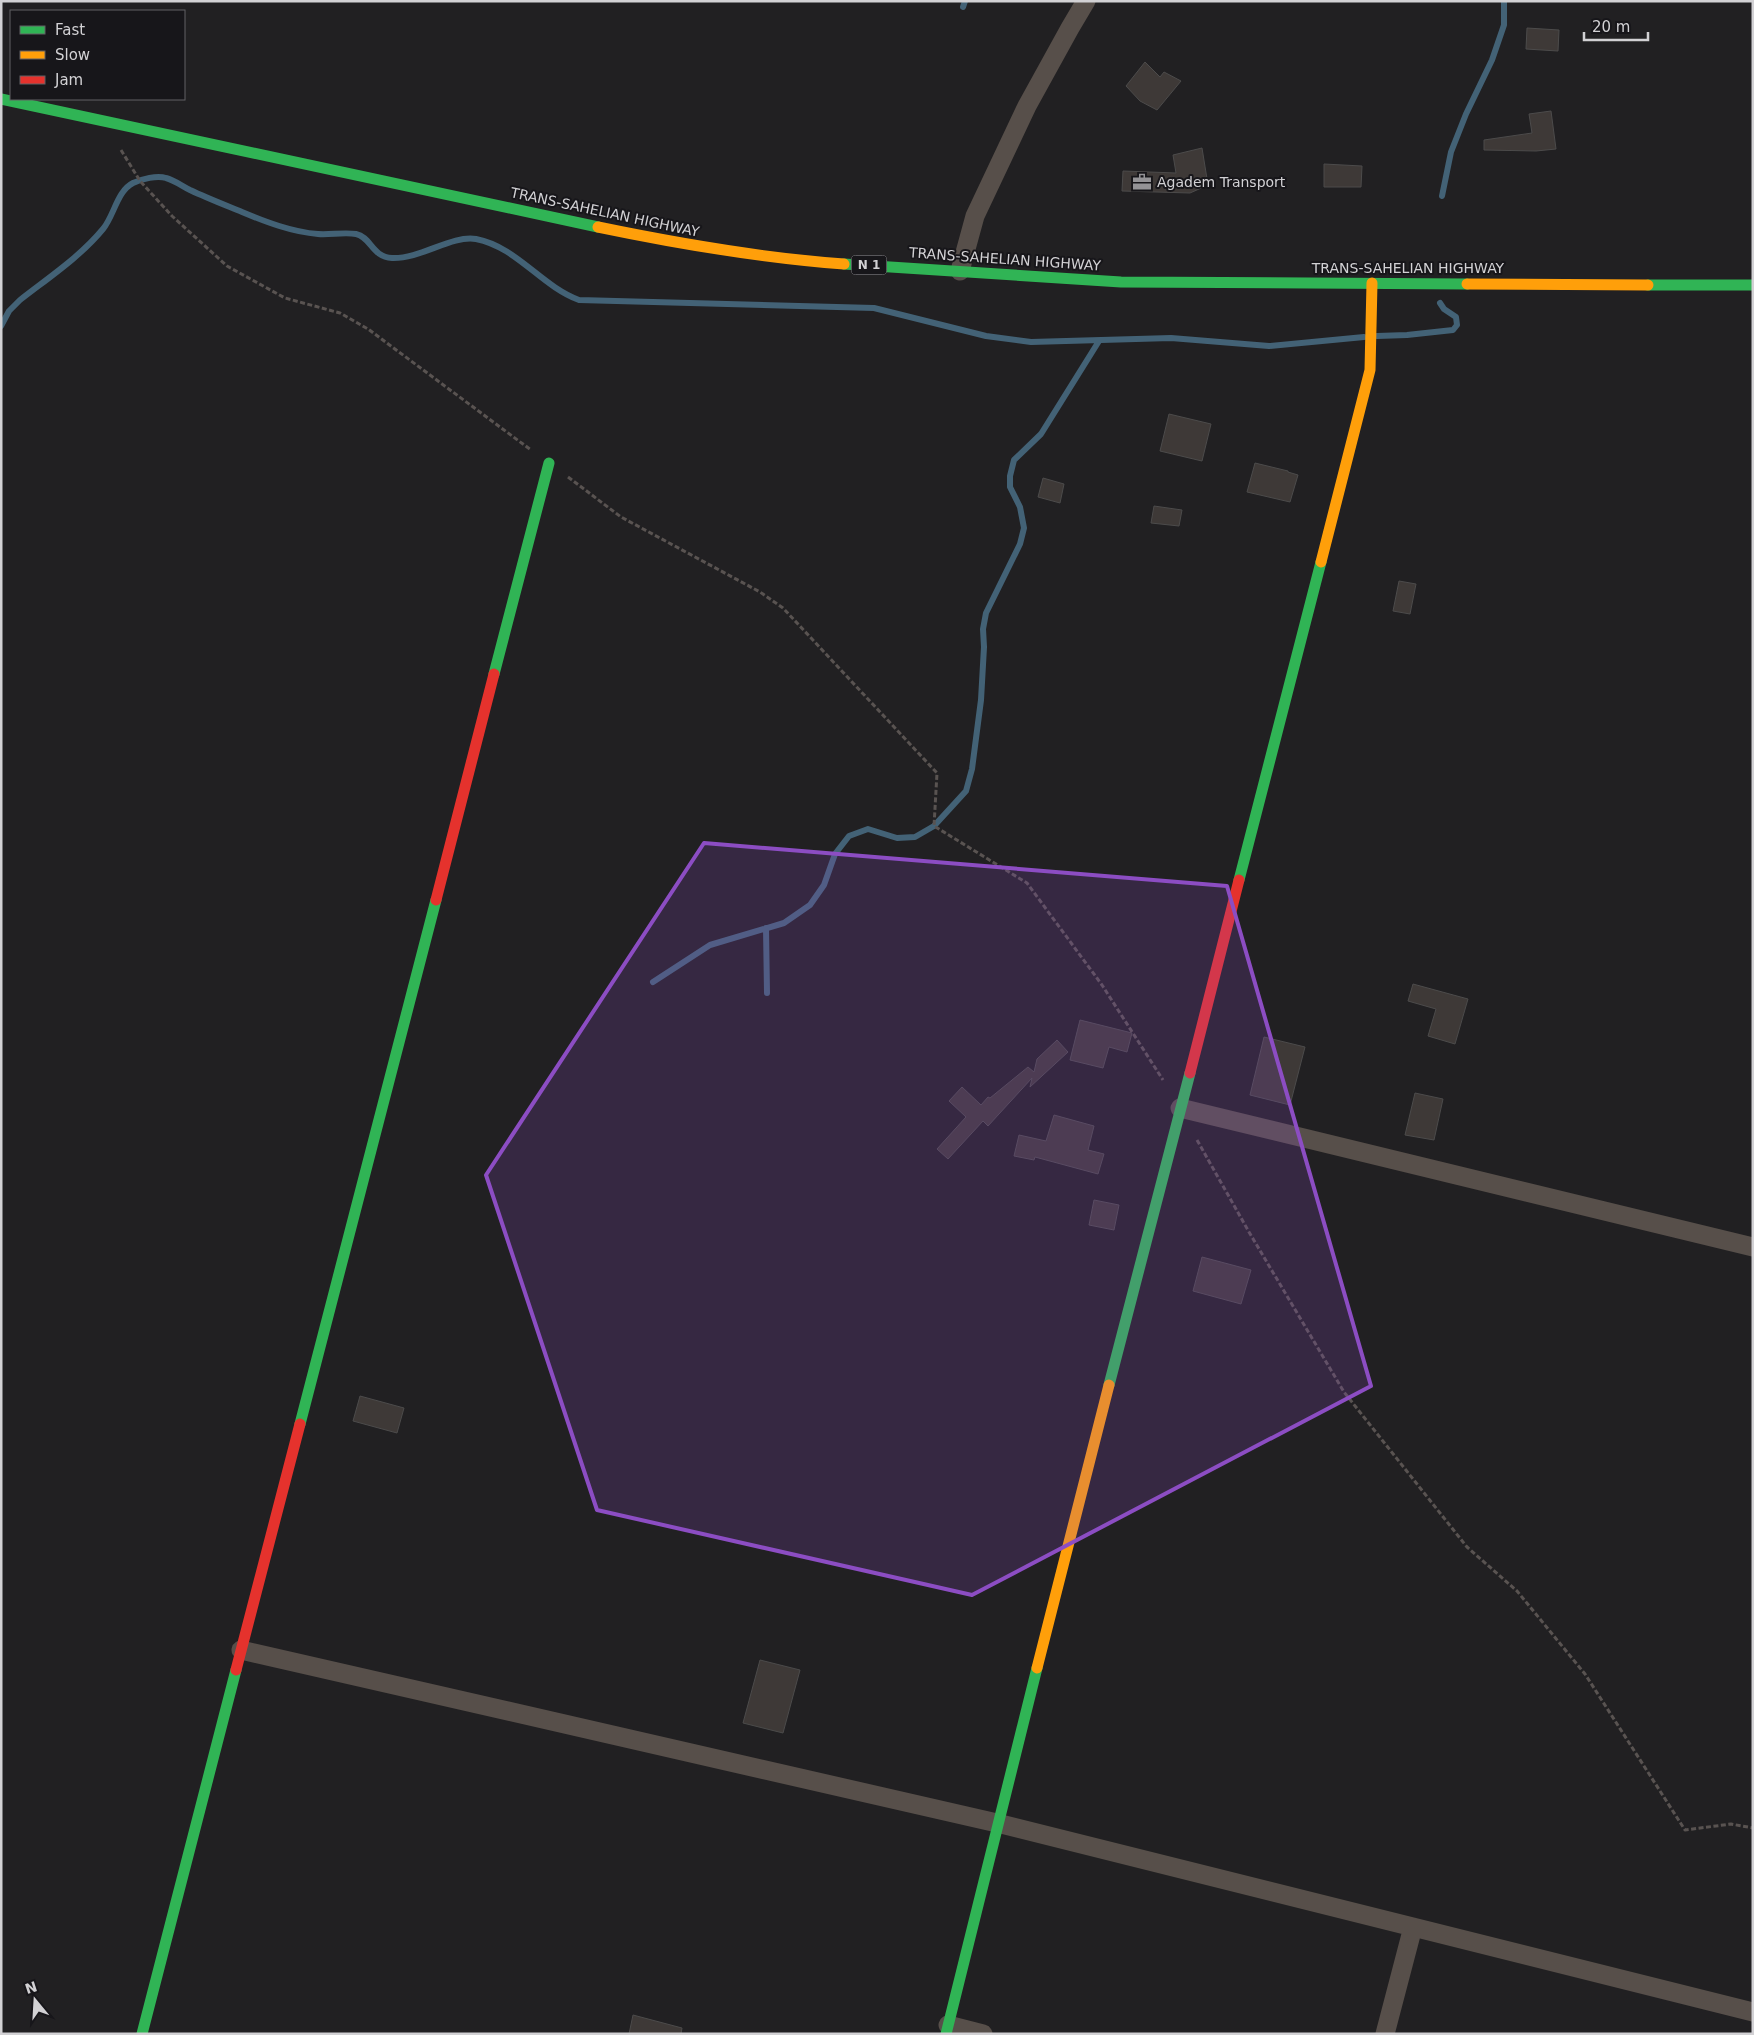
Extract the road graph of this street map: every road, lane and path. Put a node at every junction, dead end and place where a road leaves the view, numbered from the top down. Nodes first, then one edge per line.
1 (1086, 1) edge
2 (1, 99) edge
3 (101, 120) junction
4 (960, 271) junction
5 (1372, 283) junction
6 (1753, 285) edge
7 (549, 463) junction
8 (1180, 1108) junction
9 (1753, 1248) edge
10 (241, 1650) junction
11 (997, 1823) junction
12 (1753, 1828) edge
13 (1413, 1927) junction
14 (1753, 2011) edge
15 (946, 2030) edge
16 (142, 2034) edge
17 (983, 2034) edge
18 (1385, 2034) edge

1 - 4 street
2 - 3 main road, TRANS-SAHELIAN HIGHWAY / N 1
3 - 4 main road, TRANS-SAHELIAN HIGHWAY / N 1
3 - 7 path
4 - 5 main road, TRANS-SAHELIAN HIGHWAY / N 1
5 - 6 main road, TRANS-SAHELIAN HIGHWAY / N 1
5 - 8 main road
7 - 8 path
7 - 10 main road
8 - 9 street
8 - 11 main road
8 - 12 path
10 - 11 street
10 - 16 main road
11 - 13 street
11 - 15 main road
13 - 14 street
13 - 18 street
15 - 17 street

